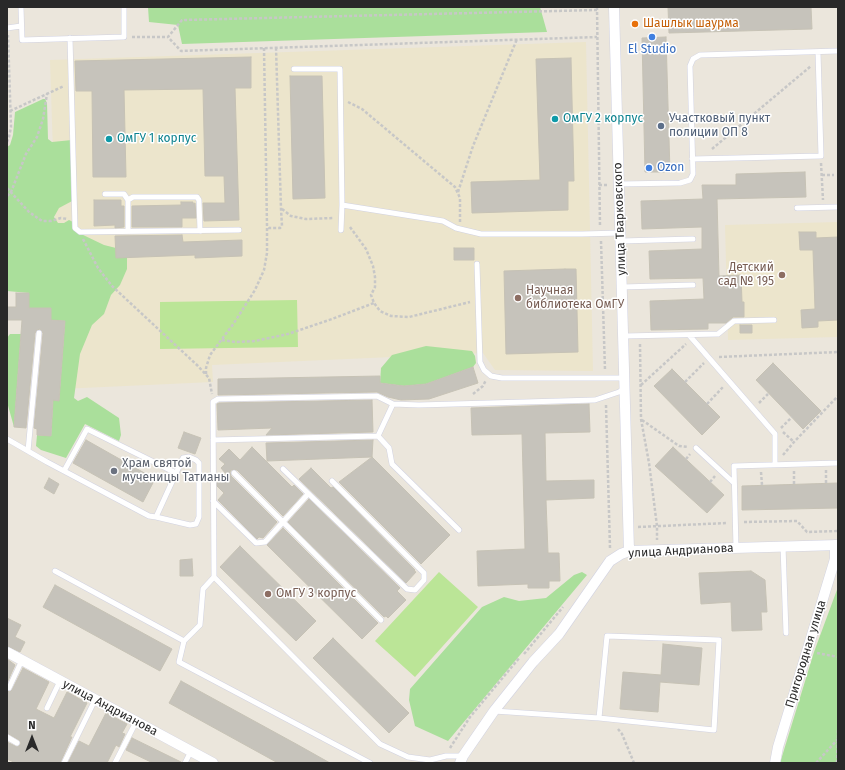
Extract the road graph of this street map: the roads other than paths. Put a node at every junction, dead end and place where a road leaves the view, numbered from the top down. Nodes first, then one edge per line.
1 (21, 7) edge
2 (124, 7) edge
3 (614, 7) edge
4 (22, 26) junction
5 (8, 28) edge
6 (70, 38) junction
7 (838, 51) edge
8 (818, 52) junction
9 (294, 70) dead end
10 (692, 159) junction
11 (619, 184) junction
12 (105, 194) dead end
13 (128, 200) junction
14 (342, 205) junction
15 (838, 207) edge
16 (798, 208) dead end
17 (239, 230) dead end
18 (341, 230) dead end
19 (128, 231) junction
20 (200, 231) junction
21 (621, 237) junction
22 (693, 239) dead end
23 (477, 264) dead end
24 (693, 285) dead end
25 (622, 287) junction
26 (774, 320) dead end
27 (39, 333) dead end
28 (624, 336) junction
29 (690, 337) junction
30 (625, 378) junction
31 (625, 388) junction
32 (393, 404) junction
33 (378, 436) junction
34 (7, 439) edge
35 (213, 440) junction
36 (696, 448) road end
37 (28, 451) junction
38 (838, 463) edge
39 (775, 464) junction
40 (283, 469) dead end
41 (64, 471) junction
42 (234, 473) dead end
43 (176, 474) junction
44 (332, 481) dead end
45 (734, 483) junction
46 (308, 494) junction
47 (213, 501) junction
48 (156, 517) junction
49 (282, 522) junction
50 (459, 530) dead end
51 (836, 545) edge
52 (783, 546) junction
53 (736, 548) junction
54 (629, 551) junction
55 (55, 571) dead end
56 (214, 576) junction
57 (381, 620) dead end
58 (786, 633) dead end
59 (184, 641) junction
60 (7, 652) edge
61 (22, 660) junction
62 (60, 681) junction
63 (9, 688) dead end
64 (96, 700) junction
65 (48, 708) dead end
66 (494, 711) junction
67 (599, 718) junction
68 (136, 722) junction
69 (7, 737) edge
70 (16, 743) dead end
71 (191, 751) junction
72 (462, 759) edge
73 (64, 763) edge
74 (115, 763) edge
75 (185, 763) edge
76 (213, 763) edge
77 (370, 763) edge
78 (775, 763) edge

1 - 4 lane
2 - 6 lane
3 - 11 street, улица Тварковского
4 - 5 lane
4 - 6 lane
6 - 19 lane
7 - 8 lane
8 - 10 lane
8 - 10 lane
9 - 14 lane
10 - 11 lane
11 - 21 street, улица Тварковского
12 - 13 lane
13 - 19 lane
13 - 20 lane
14 - 18 lane
14 - 21 lane
15 - 16 lane
17 - 20 lane
19 - 20 lane
21 - 22 lane
21 - 25 street, улица Тварковского
23 - 30 lane
24 - 25 lane
25 - 28 street, улица Тварковского
26 - 29 lane
27 - 37 lane
28 - 29 lane
28 - 30 street, улица Тварковского
29 - 39 lane
30 - 31 street, улица Тварковского
31 - 32 lane
31 - 54 street, улица Тварковского
32 - 33 lane
32 - 35 lane
33 - 35 lane
33 - 50 lane
34 - 37 lane
35 - 47 lane
36 - 45 lane
37 - 41 lane
38 - 39 lane
39 - 45 lane
40 - 46 lane
41 - 43 lane
41 - 48 lane
42 - 49 lane
43 - 48 lane
43 - 48 lane
44 - 46 lane
45 - 53 lane
46 - 49 lane
47 - 49 lane
47 - 56 lane
49 - 57 lane
51 - 52 street, улица Андрианова
51 - 78 street, Пригородная улица
52 - 53 street, улица Андрианова
52 - 58 lane
53 - 54 street, улица Андрианова
54 - 66 street, улица Андрианова
55 - 59 lane
56 - 59 lane
56 - 72 lane
59 - 77 lane
60 - 61 street, улица Андрианова
61 - 62 street, улица Андрианова
61 - 63 lane
62 - 64 street, улица Андрианова
62 - 65 lane
64 - 68 street, улица Андрианова
64 - 73 lane
66 - 67 lane
66 - 72 street, улица Андрианова
67 - 67 lane
68 - 71 street, улица Андрианова
68 - 74 lane
69 - 70 lane
71 - 75 lane
71 - 76 street, улица Андрианова

